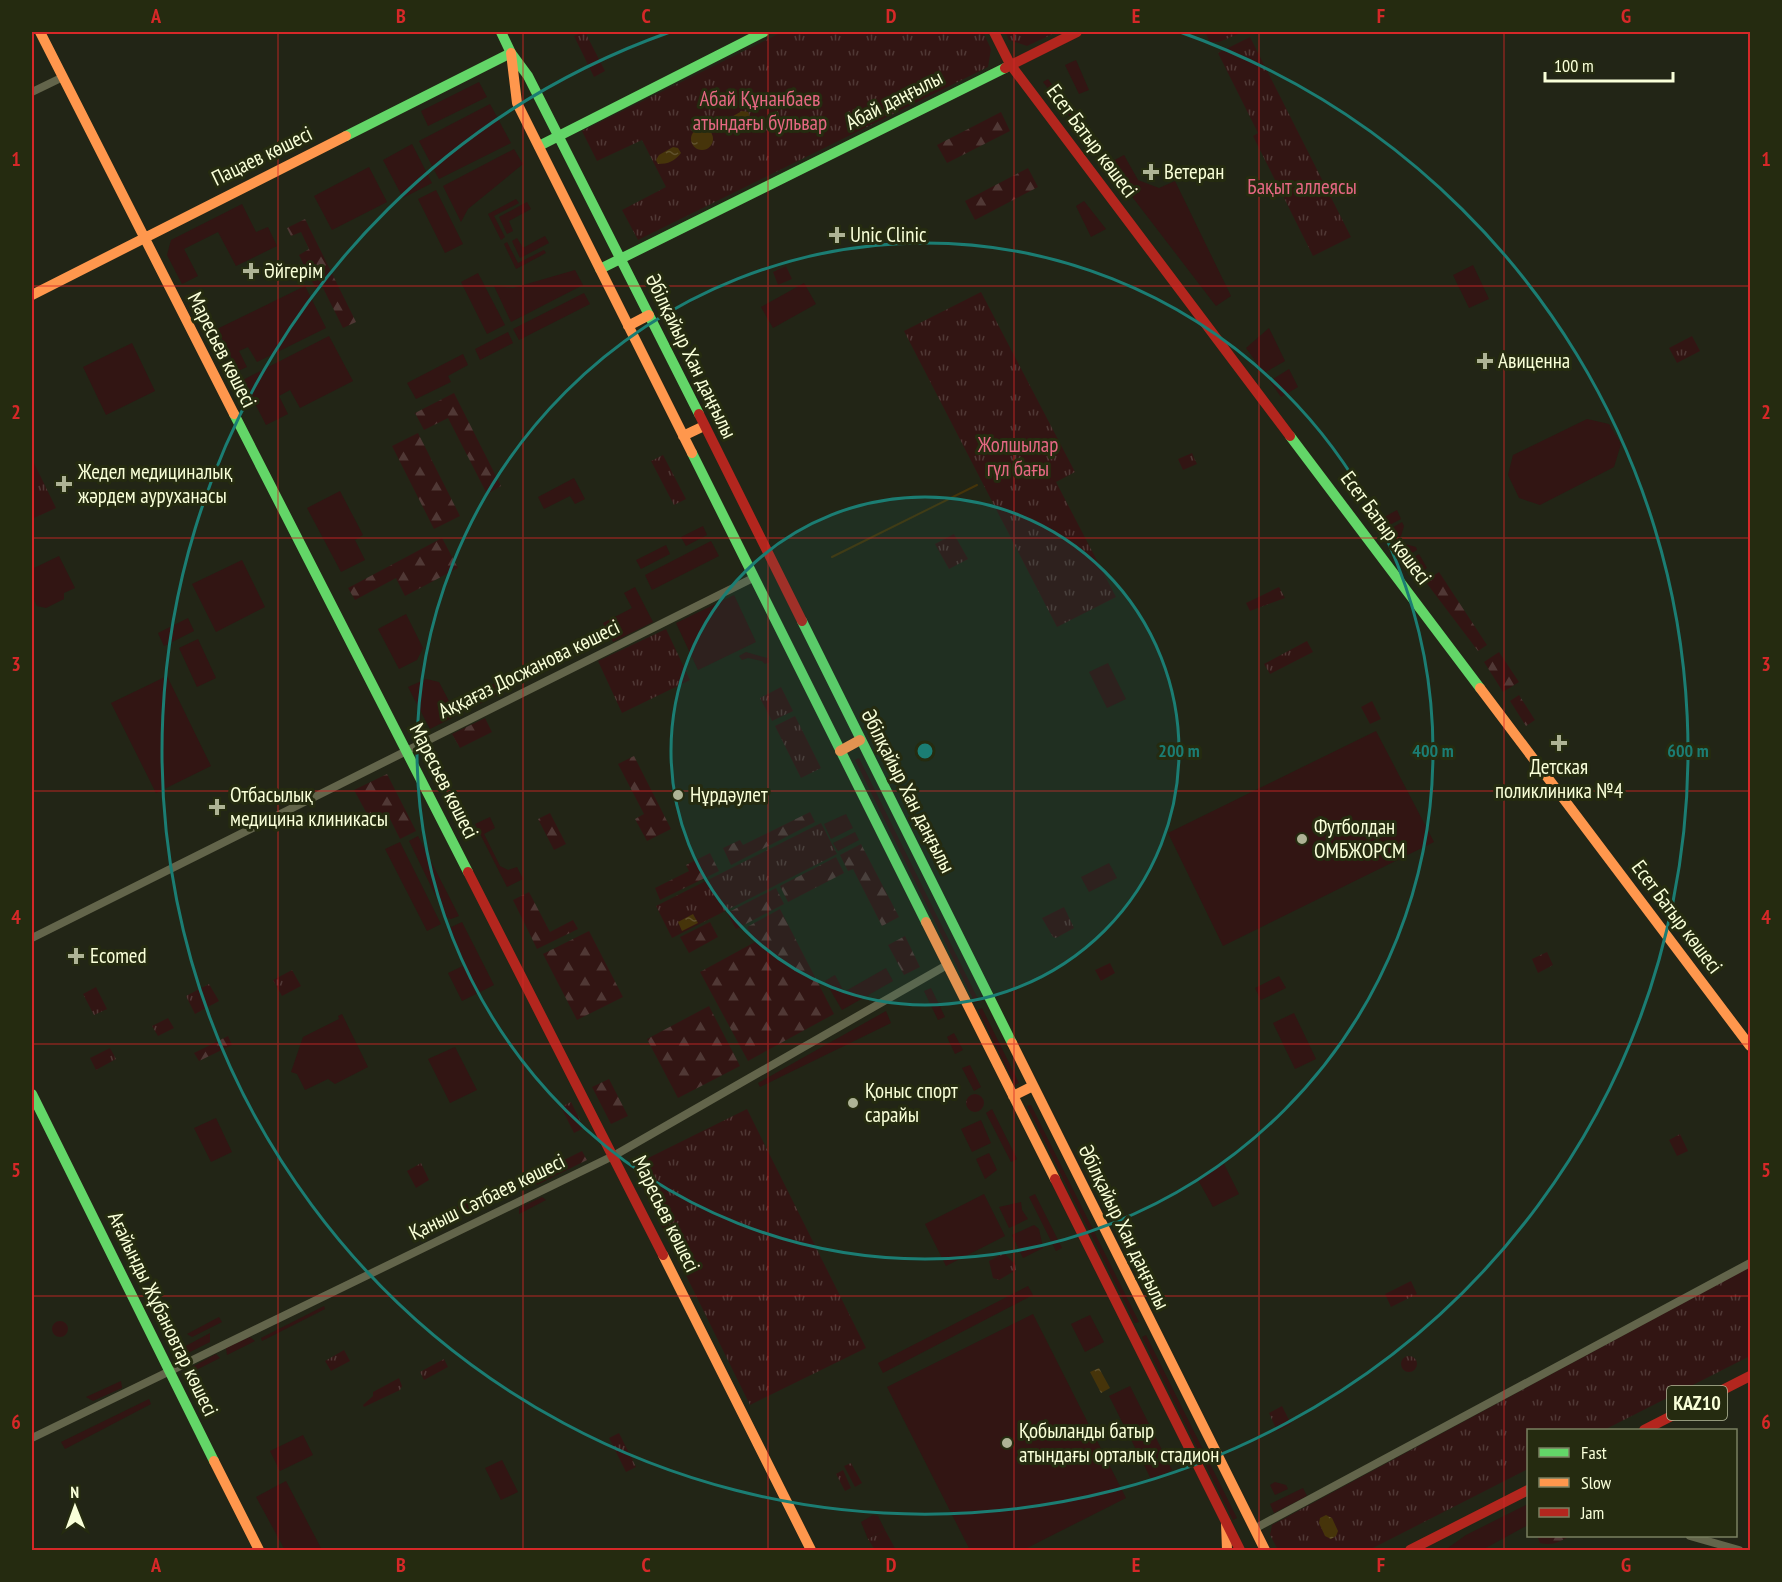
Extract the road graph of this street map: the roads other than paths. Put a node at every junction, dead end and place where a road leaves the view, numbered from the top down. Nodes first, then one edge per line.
1 (40, 32) edge
2 (501, 32) edge
3 (764, 32) edge
4 (994, 32) edge
5 (1077, 32) edge
6 (510, 53) junction
7 (1010, 64) junction
8 (63, 77) junction
9 (32, 92) edge
10 (559, 136) junction
11 (539, 146) junction
12 (143, 236) junction
13 (621, 258) junction
14 (600, 269) junction
15 (32, 295) edge
16 (649, 315) junction
17 (628, 326) junction
18 (704, 426) junction
19 (683, 436) junction
20 (753, 578) junction
21 (860, 740) junction
22 (405, 749) junction
23 (840, 751) junction
24 (32, 938) edge
25 (947, 965) junction
26 (1750, 1046) edge
27 (1033, 1086) junction
28 (32, 1094) edge
29 (1013, 1096) junction
30 (615, 1155) junction
31 (1750, 1263) edge
32 (170, 1372) junction
33 (1750, 1376) edge
34 (1648, 1429) edge
35 (32, 1438) edge
36 (1527, 1491) edge
37 (1226, 1523) junction
38 (1254, 1529) junction
39 (1693, 1537) edge
40 (1234, 1540) junction
41 (1422, 1546) edge
42 (259, 1551) edge
43 (812, 1551) edge
44 (1227, 1551) edge
45 (1240, 1551) edge
46 (1265, 1551) edge
47 (1410, 1551) edge
48 (1739, 1551) edge

1 - 8 main road, Маресьев көшесі
2 - 6 main road, Әбілқайыр Хан даңғылы
3 - 10 main road
4 - 7 main road, Есет Батыр көшесі
5 - 7 main road, Абай даңғылы
6 - 10 main road, Әбілқайыр Хан даңғылы
6 - 11 main road, Әбілқайыр Хан даңғылы
6 - 12 main road, Пацаев көшесі
7 - 13 main road, Абай даңғылы
7 - 26 main road, Есет Батыр көшесі
8 - 9 street
8 - 12 main road, Маресьев көшесі
10 - 11 main road
10 - 13 main road, Әбілқайыр Хан даңғылы
11 - 14 main road, Әбілқайыр Хан даңғылы
12 - 15 main road, Пацаев көшесі
12 - 22 main road, Маресьев көшесі
13 - 14 main road, Абай даңғылы
13 - 16 main road, Әбілқайыр Хан даңғылы
14 - 17 main road, Әбілқайыр Хан даңғылы
16 - 17 main road
16 - 18 main road, Әбілқайыр Хан даңғылы
17 - 19 main road, Әбілқайыр Хан даңғылы
18 - 19 main road
18 - 21 main road, Әбілқайыр Хан даңғылы
19 - 20 main road, Әбілқайыр Хан даңғылы
20 - 22 street, Аққағаз Досжанова көшесі
20 - 23 main road, Әбілқайыр Хан даңғылы
21 - 23 main road
21 - 27 main road, Әбілқайыр Хан даңғылы
22 - 24 street, Аққағаз Досжанова көшесі
22 - 30 main road, Маресьев көшесі
23 - 25 main road, Әбілқайыр Хан даңғылы
25 - 29 main road, Әбілқайыр Хан даңғылы
25 - 30 street, Қаныш Сәтбаев көшесі
27 - 29 main road
27 - 38 main road, Әбілқайыр Хан даңғылы
28 - 32 main road, Ағайынды Жұбановтар көшесі
29 - 37 main road, Әбілқайыр Хан даңғылы
30 - 32 street, Қаныш Сәтбаев көшесі
30 - 43 main road, Маресьев көшесі
31 - 38 street
32 - 35 street, Қаныш Сәтбаев көшесі
32 - 42 main road, Ағайынды Жұбановтар көшесі
33 - 34 main road, KAZ10
36 - 41 main road
37 - 40 main road, Әбілқайыр Хан даңғылы
37 - 44 main road
38 - 40 main road
38 - 46 main road, Әбілқайыр Хан даңғылы
39 - 48 street
40 - 45 main road, Әбілқайыр Хан даңғылы
41 - 47 main road

